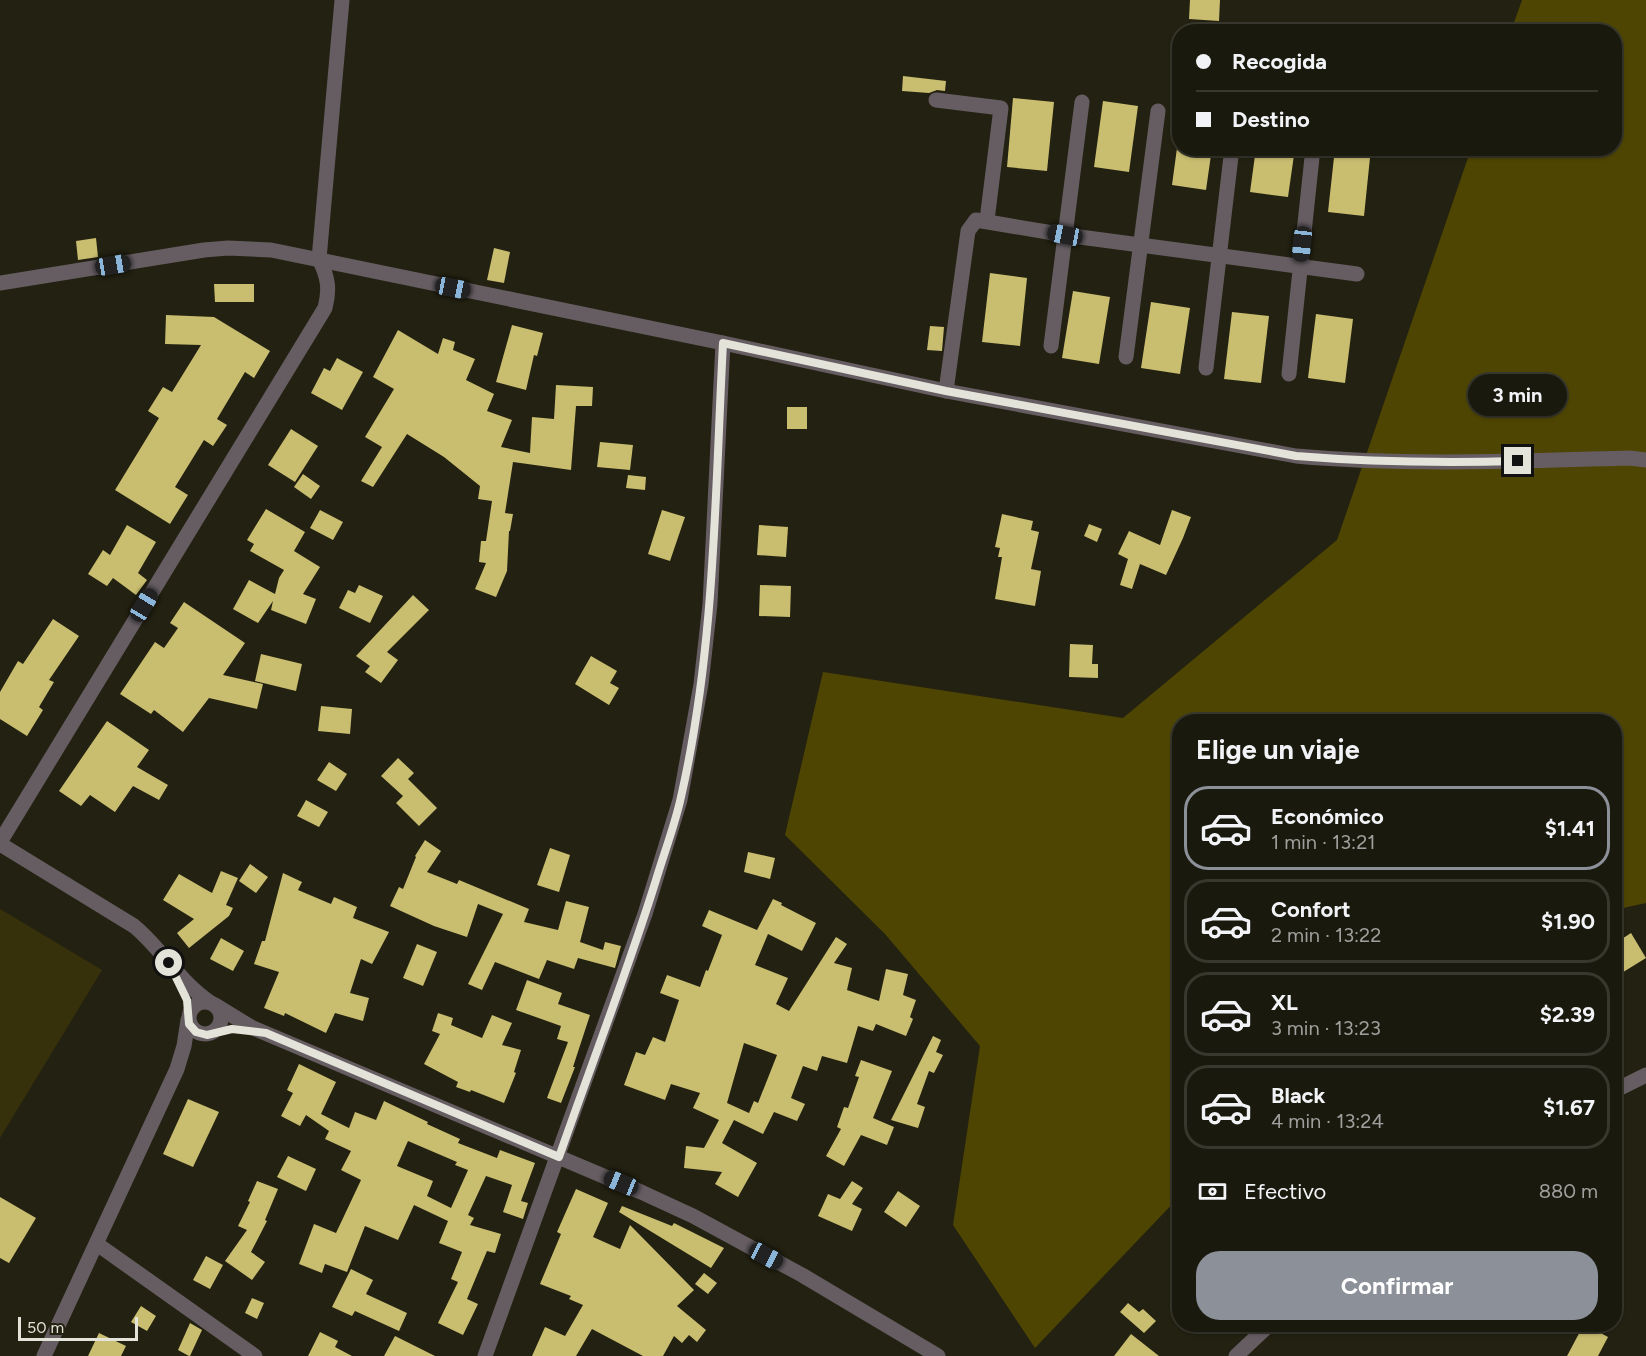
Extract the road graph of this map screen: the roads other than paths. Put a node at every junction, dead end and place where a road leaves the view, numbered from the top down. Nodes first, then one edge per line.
1 (342, 0) edge
2 (936, 100) dead end
3 (1082, 102) dead end
4 (1158, 111) dead end
5 (1231, 156) edge
6 (1312, 156) edge
7 (987, 220) junction
8 (1065, 235) junction
9 (1140, 244) junction
10 (1219, 256) junction
11 (319, 260) junction
12 (1299, 267) junction
13 (1357, 274) dead end
14 (0, 283) edge
15 (723, 343) junction
16 (1051, 346) dead end
17 (1126, 357) dead end
18 (1206, 368) dead end
19 (1289, 374) dead end
20 (946, 391) junction
21 (1646, 460) edge
22 (0, 843) edge
23 (169, 963) junction
24 (213, 1004) junction
25 (188, 1018) junction
26 (266, 1033) junction
27 (209, 1034) junction
28 (177, 1069) junction
29 (1646, 1075) edge
30 (1622, 1087) edge
31 (559, 1157) junction
32 (97, 1244) junction
33 (1262, 1332) edge
34 (44, 1356) edge
35 (255, 1356) edge
36 (485, 1356) edge
37 (938, 1356) edge
38 (1236, 1356) edge

1 - 11 street
2 - 7 street
3 - 8 street
4 - 9 street
5 - 10 street
6 - 12 street
7 - 8 street
7 - 20 street
8 - 9 street
8 - 16 street
9 - 10 street
9 - 17 street
10 - 12 street
10 - 18 street
11 - 14 street
11 - 15 street
11 - 22 street
12 - 13 street
12 - 19 street
15 - 20 street
15 - 31 street
20 - 21 street
22 - 23 street
23 - 24 street
23 - 25 street
24 - 25 street
24 - 26 street
24 - 27 street
25 - 27 street
25 - 28 street
26 - 27 street
26 - 31 street
27 - 28 street
28 - 32 street
29 - 30 street
31 - 36 street
31 - 37 street
32 - 34 street
32 - 35 street
33 - 38 street

